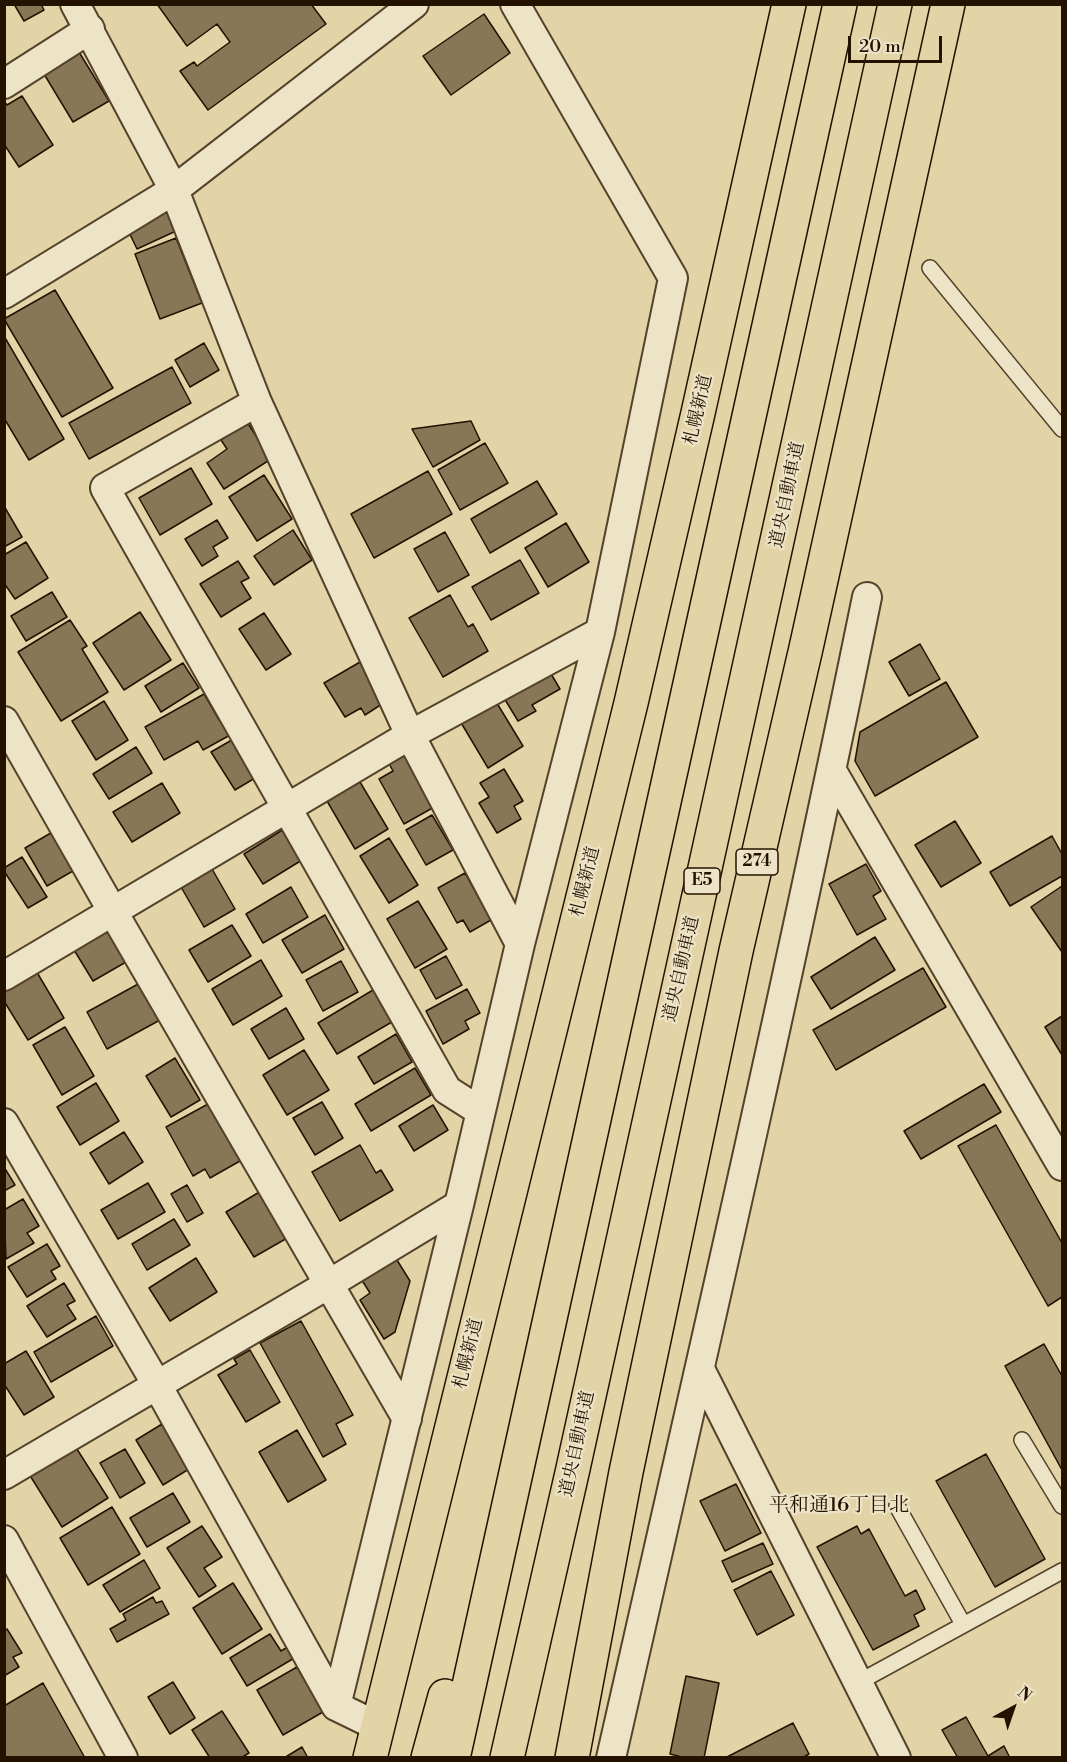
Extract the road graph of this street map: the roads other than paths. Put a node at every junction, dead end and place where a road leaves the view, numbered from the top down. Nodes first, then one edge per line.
1 (75, 4) edge
2 (414, 4) edge
3 (515, 4) edge
4 (789, 4) edge
5 (840, 4) edge
6 (895, 4) edge
7 (948, 4) edge
8 (90, 29) junction
9 (4, 84) edge
10 (174, 190) junction
11 (930, 268) dead end
12 (4, 294) edge
13 (257, 402) junction
14 (1062, 429) edge
15 (867, 597) dead end
16 (600, 632) junction
17 (4, 721) edge
18 (410, 735) junction
19 (832, 771) junction
20 (285, 808) junction
21 (113, 912) junction
22 (520, 944) junction
23 (4, 976) edge
24 (480, 1111) junction
25 (4, 1123) edge
26 (1062, 1166) edge
27 (459, 1205) junction
28 (329, 1284) junction
29 (544, 1344) junction
30 (700, 1369) junction
31 (157, 1385) junction
32 (407, 1419) junction
33 (1022, 1440) dead end
34 (4, 1475) edge
35 (897, 1506) dead end
36 (1062, 1506) edge
37 (4, 1540) edge
38 (1062, 1571) edge
39 (963, 1624) junction
40 (535, 1635) junction
41 (859, 1682) junction
42 (336, 1706) junction
43 (377, 1726) junction
44 (123, 1758) edge
45 (370, 1758) edge
46 (428, 1758) edge
47 (453, 1758) edge
48 (507, 1758) edge
49 (522, 1758) edge
50 (572, 1758) edge
51 (612, 1758) edge
52 (896, 1758) edge

1 - 8 street
2 - 10 street
3 - 16 street
4 - 43 highway, 札幌新道
5 - 29 highway
6 - 40 highway, 道央自動車道 / E5
7 - 50 highway, 274
8 - 9 street
8 - 10 street
10 - 12 street
10 - 13 street
11 - 14 lane
13 - 18 street
13 - 20 street
15 - 19 street
16 - 18 street
16 - 22 street
17 - 21 street
18 - 20 street
18 - 22 street
19 - 26 street
19 - 30 street
20 - 21 street
20 - 24 street
21 - 23 street
21 - 28 street
22 - 24 street
24 - 27 street
25 - 31 street
27 - 28 street
27 - 32 street
28 - 31 street
28 - 32 street
29 - 46 highway
29 - 47 highway
30 - 41 street
30 - 51 street
31 - 34 street
31 - 42 street
32 - 42 street
33 - 36 lane
35 - 39 lane
37 - 44 street
38 - 39 lane
39 - 41 lane
40 - 48 highway, 道央自動車道 / E5
40 - 49 highway
41 - 52 street
42 - 43 street
43 - 45 highway, 札幌新道

